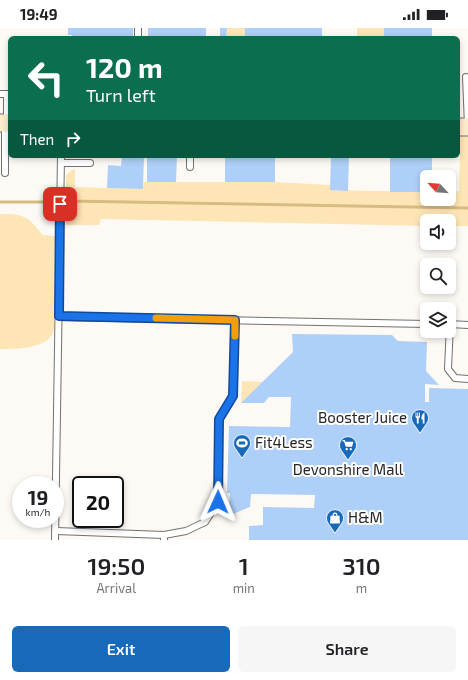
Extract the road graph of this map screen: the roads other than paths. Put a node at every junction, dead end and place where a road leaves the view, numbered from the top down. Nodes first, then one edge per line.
1 (466, 77) dead end
2 (6, 94) edge
3 (6, 123) edge
4 (468, 127) edge
5 (190, 158) edge
6 (61, 159) edge
7 (90, 163) dead end
8 (190, 167) dead end
9 (5, 173) dead end
10 (59, 316) junction
11 (235, 320) junction
12 (420, 324) edge
13 (456, 324) edge
14 (468, 325) edge
15 (449, 338) edge
16 (468, 379) edge
17 (56, 531) junction
18 (164, 537) edge
19 (55, 540) edge

1 - 4 lane
2 - 3 lane
3 - 9 lane
5 - 8 lane
6 - 7 lane
6 - 10 lane
10 - 11 lane
10 - 17 lane
11 - 12 lane
11 - 18 lane
13 - 14 lane
15 - 16 lane
17 - 18 lane
17 - 19 lane

